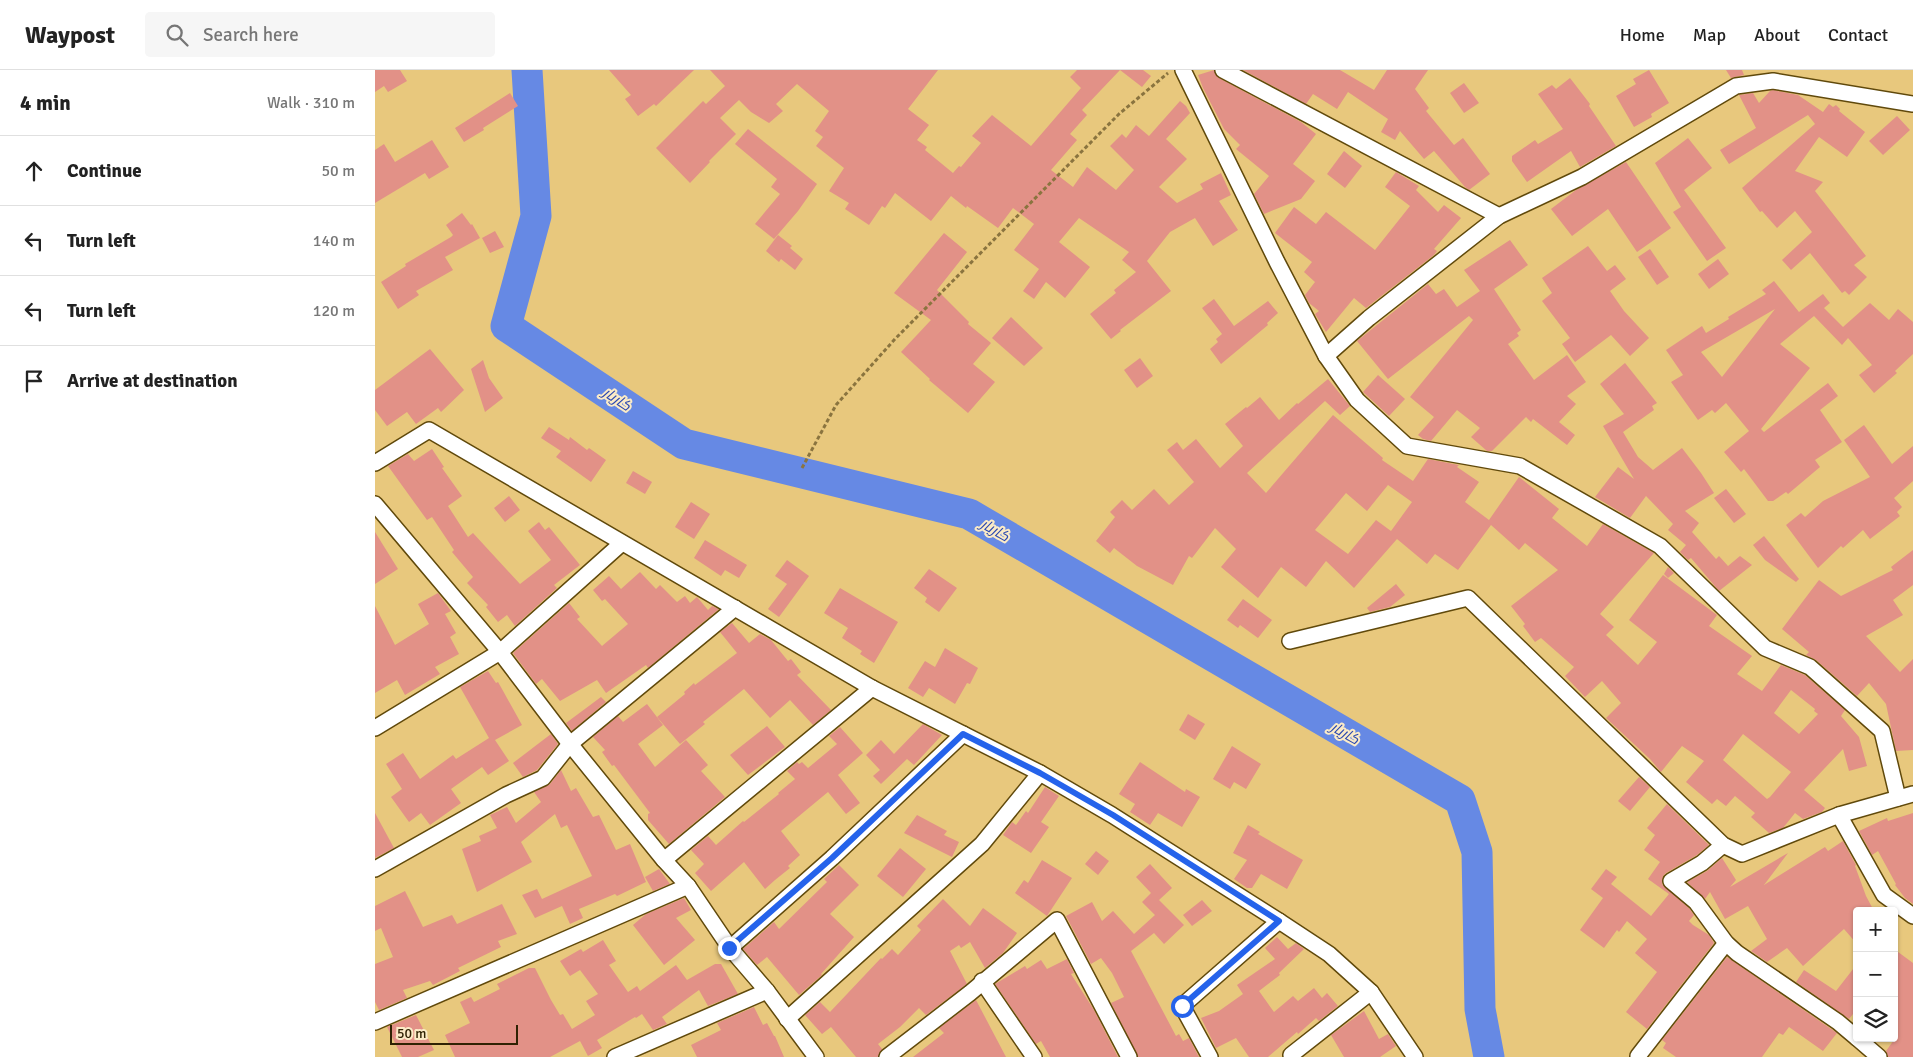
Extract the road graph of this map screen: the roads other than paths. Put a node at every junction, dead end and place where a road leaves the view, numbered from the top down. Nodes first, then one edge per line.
1 (1183, 70) edge
2 (1223, 70) edge
3 (1913, 104) edge
4 (1499, 216) junction
5 (1326, 356) junction
6 (375, 463) edge
7 (375, 504) edge
8 (622, 543) junction
9 (735, 608) junction
10 (1290, 641) dead end
11 (500, 652) junction
12 (872, 688) junction
13 (375, 728) edge
14 (963, 734) junction
15 (570, 744) junction
16 (1040, 773) junction
17 (1906, 796) edge
18 (1839, 815) junction
19 (1723, 845) junction
20 (664, 860) junction
21 (375, 869) edge
22 (689, 886) junction
23 (1913, 916) edge
24 (1279, 921) junction
25 (1726, 943) junction
26 (729, 948) junction
27 (982, 981) junction
28 (767, 991) junction
29 (1371, 992) junction
30 (787, 1019) junction
31 (375, 1022) edge
32 (1853, 1035) edge
33 (1862, 1042) edge
34 (1291, 1055) dead end
35 (615, 1057) edge
36 (817, 1057) edge
37 (887, 1057) edge
38 (1034, 1057) edge
39 (1129, 1057) edge
40 (1210, 1057) edge
41 (1415, 1057) edge
42 (1639, 1057) edge
43 (1879, 1057) edge

1 - 5 street
2 - 4 street
3 - 4 street
4 - 5 street
5 - 17 street
6 - 8 street
7 - 11 street
8 - 9 street
8 - 11 street
9 - 12 street
9 - 15 street
10 - 19 street
11 - 13 street
11 - 15 street
12 - 14 street
12 - 20 street
14 - 16 street
14 - 26 street
15 - 20 street
15 - 21 street
16 - 24 street
16 - 30 street
17 - 18 street
18 - 19 street
18 - 23 street
19 - 25 street
20 - 22 street
22 - 26 street
22 - 31 street
24 - 29 street
24 - 40 street
25 - 32 street
25 - 42 street
26 - 28 street
27 - 37 street
27 - 38 street
27 - 39 street
28 - 30 street
28 - 35 street
29 - 34 street
29 - 41 street
30 - 36 street
33 - 43 street

